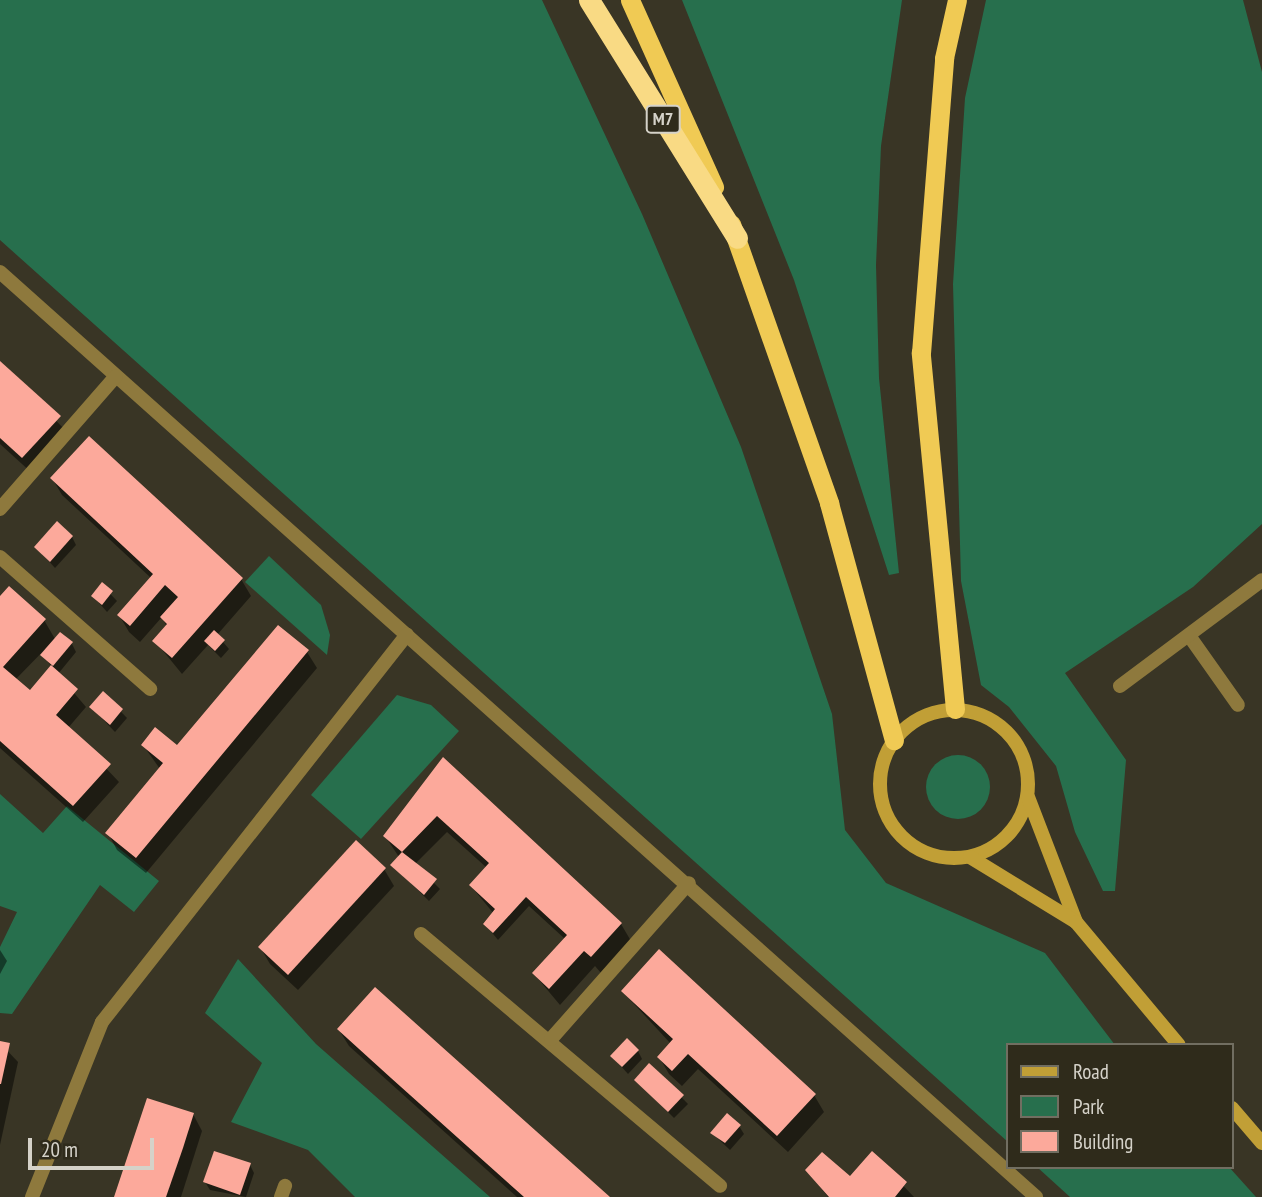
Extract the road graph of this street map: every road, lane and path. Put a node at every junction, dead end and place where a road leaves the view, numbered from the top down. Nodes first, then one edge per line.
1 (589, 0) edge
2 (630, 0) edge
3 (957, 0) edge
4 (737, 238) junction
5 (0, 272) edge
6 (116, 376) junction
7 (0, 509) edge
8 (0, 556) edge
9 (1262, 580) edge
10 (407, 635) junction
11 (1190, 637) junction
12 (1120, 686) dead end
13 (150, 689) dead end
14 (1238, 705) dead end
15 (955, 709) junction
16 (894, 740) junction
17 (1028, 797) junction
18 (970, 857) junction
19 (689, 883) junction
20 (1076, 922) junction
21 (421, 934) dead end
22 (551, 1039) junction
23 (1177, 1043) edge
24 (1234, 1110) edge
25 (1262, 1143) edge
26 (720, 1186) dead end
27 (32, 1197) edge
28 (1036, 1197) edge

1 - 4 highway, M7
2 - 4 highway
3 - 15 highway
4 - 16 highway
5 - 6 street
6 - 7 street
6 - 10 street
8 - 13 street
9 - 11 street
10 - 19 street
10 - 27 street
11 - 12 street
11 - 14 street
15 - 16 main road
15 - 17 main road
16 - 18 main road
17 - 18 main road
17 - 20 main road
18 - 20 main road
19 - 22 street
19 - 28 street
20 - 23 main road
21 - 22 street
22 - 26 street
24 - 25 main road

